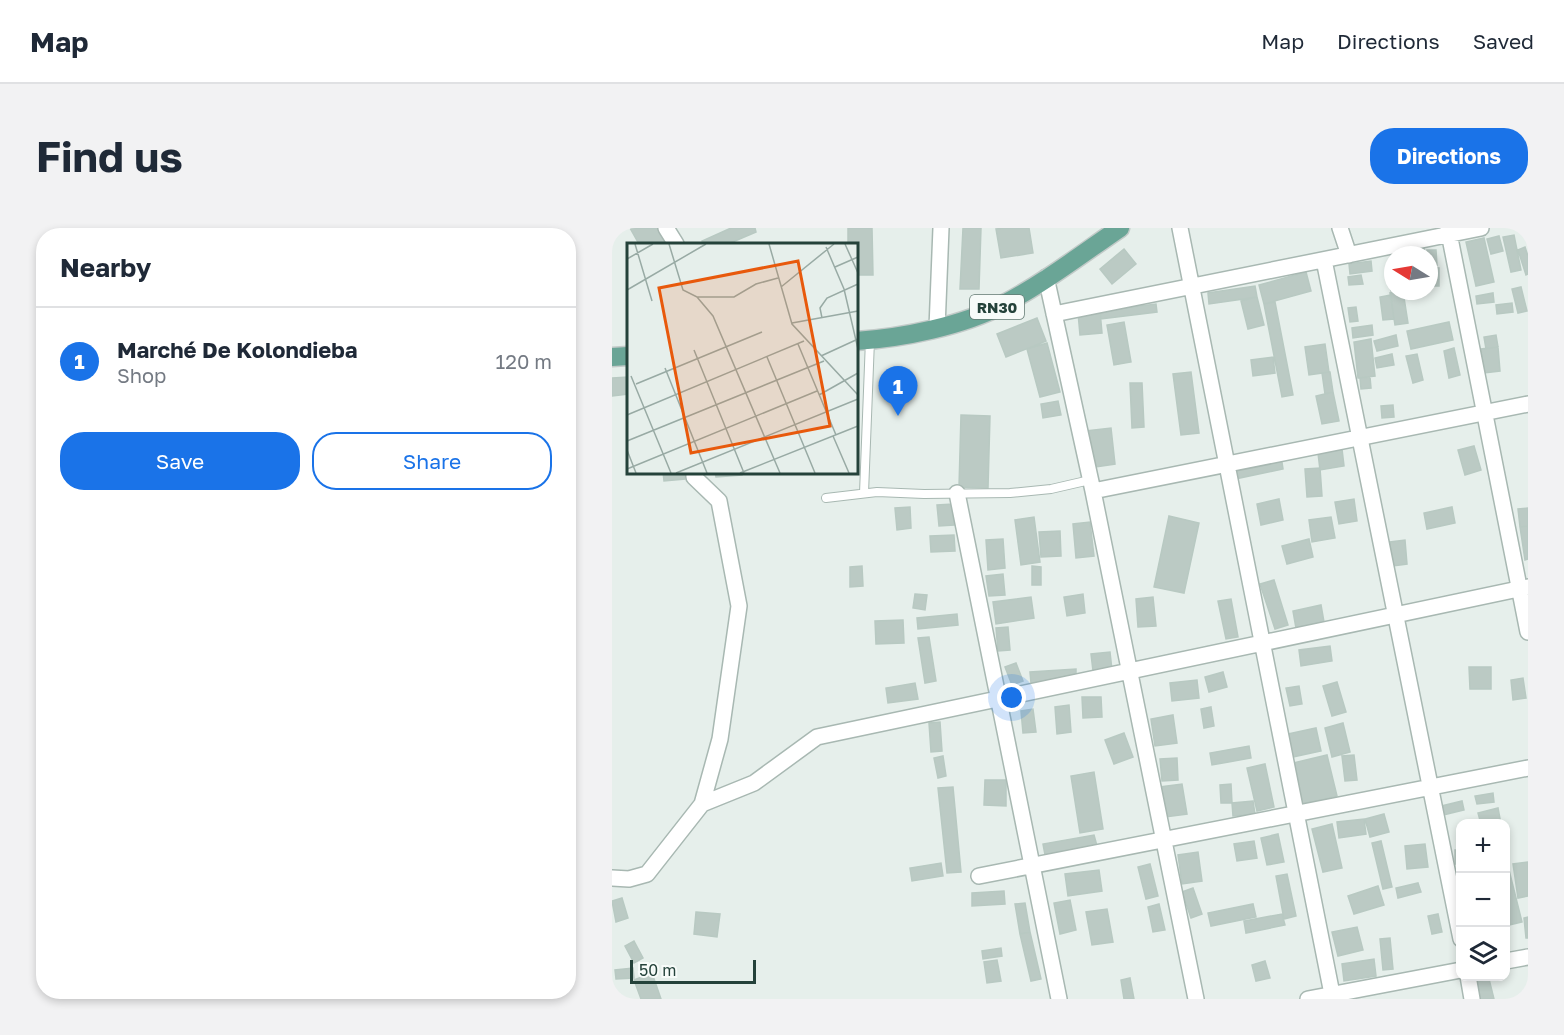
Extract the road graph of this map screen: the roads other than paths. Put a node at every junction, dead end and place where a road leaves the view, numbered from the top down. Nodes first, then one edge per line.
1 (666, 228) edge
2 (941, 228) edge
3 (1120, 228) edge
4 (1180, 228) edge
5 (1340, 228) edge
6 (1481, 228) edge
7 (1449, 231) edge
8 (675, 243) edge
9 (1349, 255) junction
10 (1324, 260) junction
11 (1046, 277) junction
12 (1191, 286) junction
13 (1054, 314) junction
14 (937, 328) junction
15 (863, 340) edge
16 (627, 356) edge
17 (612, 357) edge
18 (1528, 404) edge
19 (1485, 412) junction
20 (1360, 438) junction
21 (1226, 464) junction
22 (694, 474) edge
23 (1092, 485) junction
24 (864, 493) junction
25 (957, 494) junction
26 (826, 498) dead end
27 (1524, 588) edge
28 (1395, 615) junction
29 (1528, 632) edge
30 (1262, 643) junction
31 (1130, 671) junction
32 (999, 699) junction
33 (1528, 768) edge
34 (1430, 787) junction
35 (702, 804) junction
36 (1296, 814) junction
37 (1164, 840) junction
38 (1032, 865) junction
39 (979, 876) dead end
40 (612, 878) edge
41 (1459, 927) edge
42 (1528, 957) edge
43 (1510, 960) edge
44 (1456, 971) edge
45 (1469, 981) edge
46 (1333, 997) edge
47 (1059, 999) edge
48 (1196, 999) edge
49 (1308, 999) edge
50 (1473, 999) edge

1 - 8 street
2 - 14 street
3 - 11 main road, RN30
4 - 12 street
5 - 9 street
6 - 7 street
7 - 9 street
7 - 19 street
9 - 10 street
10 - 12 street
10 - 20 street
11 - 13 street
11 - 14 main road, RN30
12 - 13 street
12 - 21 street
13 - 23 street
14 - 15 main road, RN30
15 - 24 lane
16 - 17 main road
18 - 19 street
19 - 20 street
19 - 27 street
20 - 21 street
20 - 28 street
21 - 23 street
21 - 30 street
22 - 35 street
23 - 25 lane
23 - 31 street
24 - 25 lane
24 - 26 lane
25 - 32 street
27 - 28 street
27 - 29 street
28 - 30 street
28 - 34 street
30 - 31 street
30 - 36 street
31 - 32 street
31 - 37 street
32 - 35 street
32 - 38 street
33 - 34 street
34 - 36 street
34 - 41 street
35 - 40 street
36 - 37 street
36 - 46 street
37 - 38 street
37 - 48 street
38 - 39 street
38 - 47 street
42 - 43 street
44 - 46 street
45 - 50 street
46 - 49 street

